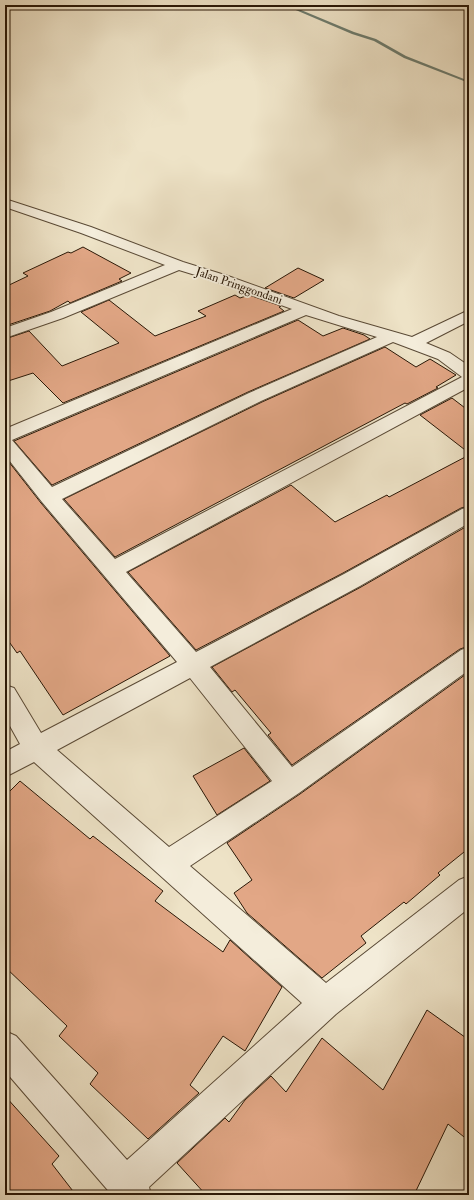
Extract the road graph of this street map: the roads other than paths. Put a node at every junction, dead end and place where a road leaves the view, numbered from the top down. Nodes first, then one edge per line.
1 (8, 206) edge
2 (178, 265) junction
3 (306, 310) junction
4 (469, 315) edge
5 (5, 333) edge
6 (392, 337) junction
7 (413, 343) junction
8 (469, 374) edge
9 (469, 380) edge
10 (5, 436) edge
11 (5, 443) edge
12 (49, 497) junction
13 (469, 514) edge
14 (112, 570) junction
15 (469, 657) edge
16 (194, 664) junction
17 (5, 695) edge
18 (36, 748) junction
19 (5, 765) edge
20 (290, 784) junction
21 (168, 864) junction
22 (469, 890) edge
23 (325, 1003) junction
24 (5, 1047) edge
25 (130, 1189) edge

1 - 2 street, Jalan Pringgondani
2 - 3 street, Jalan Pringgondani
2 - 5 street
3 - 6 street, Jalan Pringgondani
3 - 10 street
4 - 7 street
6 - 7 street, Jalan Pringgondani
6 - 12 street
7 - 8 street, Jalan Pringgondani
9 - 14 street
11 - 12 street
12 - 14 street
13 - 16 street
14 - 16 street
15 - 20 street
16 - 18 street
16 - 20 street
17 - 18 street
18 - 19 street
18 - 21 street
20 - 21 street
21 - 23 street
22 - 23 street
23 - 25 street
24 - 25 street

